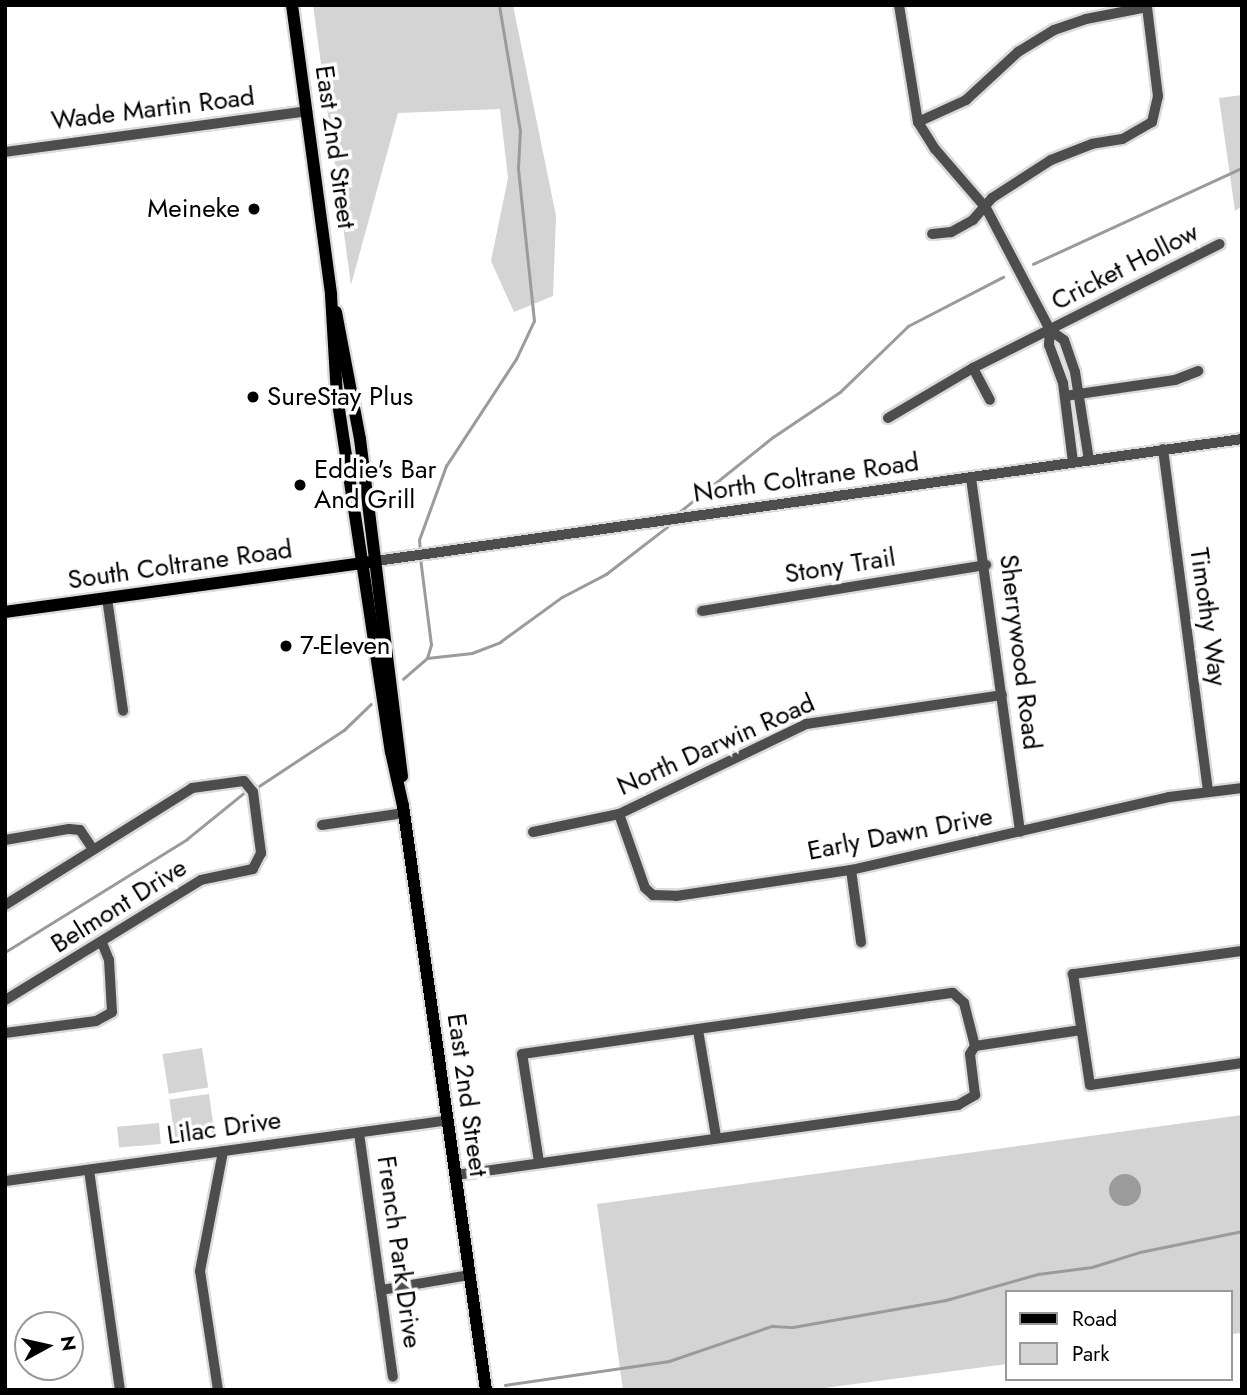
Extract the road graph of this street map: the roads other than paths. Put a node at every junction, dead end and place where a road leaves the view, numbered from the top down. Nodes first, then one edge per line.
1 (292, 5) edge
2 (900, 5) edge
3 (1147, 7) edge
4 (307, 111) junction
5 (918, 122) junction
6 (5, 152) edge
7 (986, 208) junction
8 (932, 234) dead end
9 (1220, 244) dead end
10 (331, 295) junction
11 (1050, 330) junction
12 (973, 368) junction
13 (1198, 371) dead end
14 (1079, 394) junction
15 (337, 396) junction
16 (1065, 396) junction
17 (990, 400) dead end
18 (888, 418) dead end
19 (360, 439) junction
20 (1242, 439) edge
21 (1163, 449) junction
22 (1089, 460) junction
23 (1073, 462) junction
24 (971, 478) junction
25 (376, 561) junction
26 (362, 564) junction
27 (986, 565) junction
28 (107, 598) junction
29 (702, 611) dead end
30 (5, 612) edge
31 (1002, 695) junction
32 (122, 711) dead end
33 (1242, 788) edge
34 (1208, 791) junction
35 (404, 810) junction
36 (619, 814) junction
37 (322, 825) dead end
38 (533, 832) dead end
39 (1020, 832) junction
40 (5, 840) edge
41 (93, 849) junction
42 (851, 870) junction
43 (5, 905) edge
44 (861, 942) dead end
45 (102, 943) junction
46 (1242, 951) edge
47 (5, 1000) edge
48 (698, 1030) junction
49 (1082, 1030) junction
50 (5, 1032) edge
51 (975, 1046) junction
52 (1242, 1063) edge
53 (448, 1120) junction
54 (359, 1133) junction
55 (716, 1136) junction
56 (223, 1151) junction
57 (540, 1162) junction
58 (89, 1170) junction
59 (456, 1175) junction
60 (5, 1181) edge
61 (470, 1275) junction
62 (381, 1290) junction
63 (393, 1377) dead end
64 (120, 1390) edge
65 (218, 1390) edge
66 (486, 1390) edge

1 - 4 main road, East 2nd Street
2 - 5 street
3 - 5 street
3 - 7 street
4 - 6 street, Wade Martin Road
4 - 10 main road, East 2nd Street
5 - 7 street
7 - 8 street
7 - 11 street
9 - 11 street, Cricket Hollow
10 - 15 main road, East 2nd Street
10 - 19 main road, East 2nd Street
11 - 12 street, Cricket Hollow
11 - 14 street
11 - 16 street
12 - 17 street
12 - 18 street, Cricket Hollow
13 - 14 street
14 - 16 street
14 - 22 street
15 - 19 main road
15 - 26 main road, East 2nd Street
16 - 23 street
19 - 25 main road, East 2nd Street
20 - 21 street, North Coltrane Road
21 - 22 street, North Coltrane Road
21 - 34 street, Timothy Way
22 - 23 street, North Coltrane Road
23 - 24 street, North Coltrane Road
24 - 25 street, North Coltrane Road
24 - 27 street, Sherrywood Road
25 - 26 main road, South Coltrane Road
25 - 35 main road, East 2nd Street
26 - 28 main road, South Coltrane Road
26 - 35 main road, East 2nd Street
27 - 29 street, Stony Trail
27 - 31 street, Sherrywood Road
28 - 30 main road, South Coltrane Road
28 - 32 street
31 - 36 street, North Darwin Road
31 - 39 street, Sherrywood Road
33 - 34 street, Early Dawn Drive
34 - 39 street, Early Dawn Drive
35 - 37 street
35 - 53 main road, East 2nd Street
36 - 38 street, North Darwin Road
36 - 42 street, Early Dawn Drive
39 - 42 street, Early Dawn Drive
40 - 41 street
41 - 43 street
41 - 45 street, Belmont Drive
42 - 44 street
45 - 47 street, Belmont Drive
45 - 50 street
46 - 49 street
48 - 51 street
48 - 55 street
48 - 57 street
49 - 51 street
49 - 52 street
51 - 55 street
53 - 54 street, Lilac Drive
53 - 59 main road, East 2nd Street
54 - 56 street, Lilac Drive
54 - 62 street, French Park Drive
55 - 57 street
56 - 58 street, Lilac Drive
56 - 65 street
57 - 59 street
58 - 60 street, Lilac Drive
58 - 64 street
59 - 61 main road, East 2nd Street
61 - 62 street
61 - 66 main road, East 2nd Street
62 - 63 street, French Park Drive

